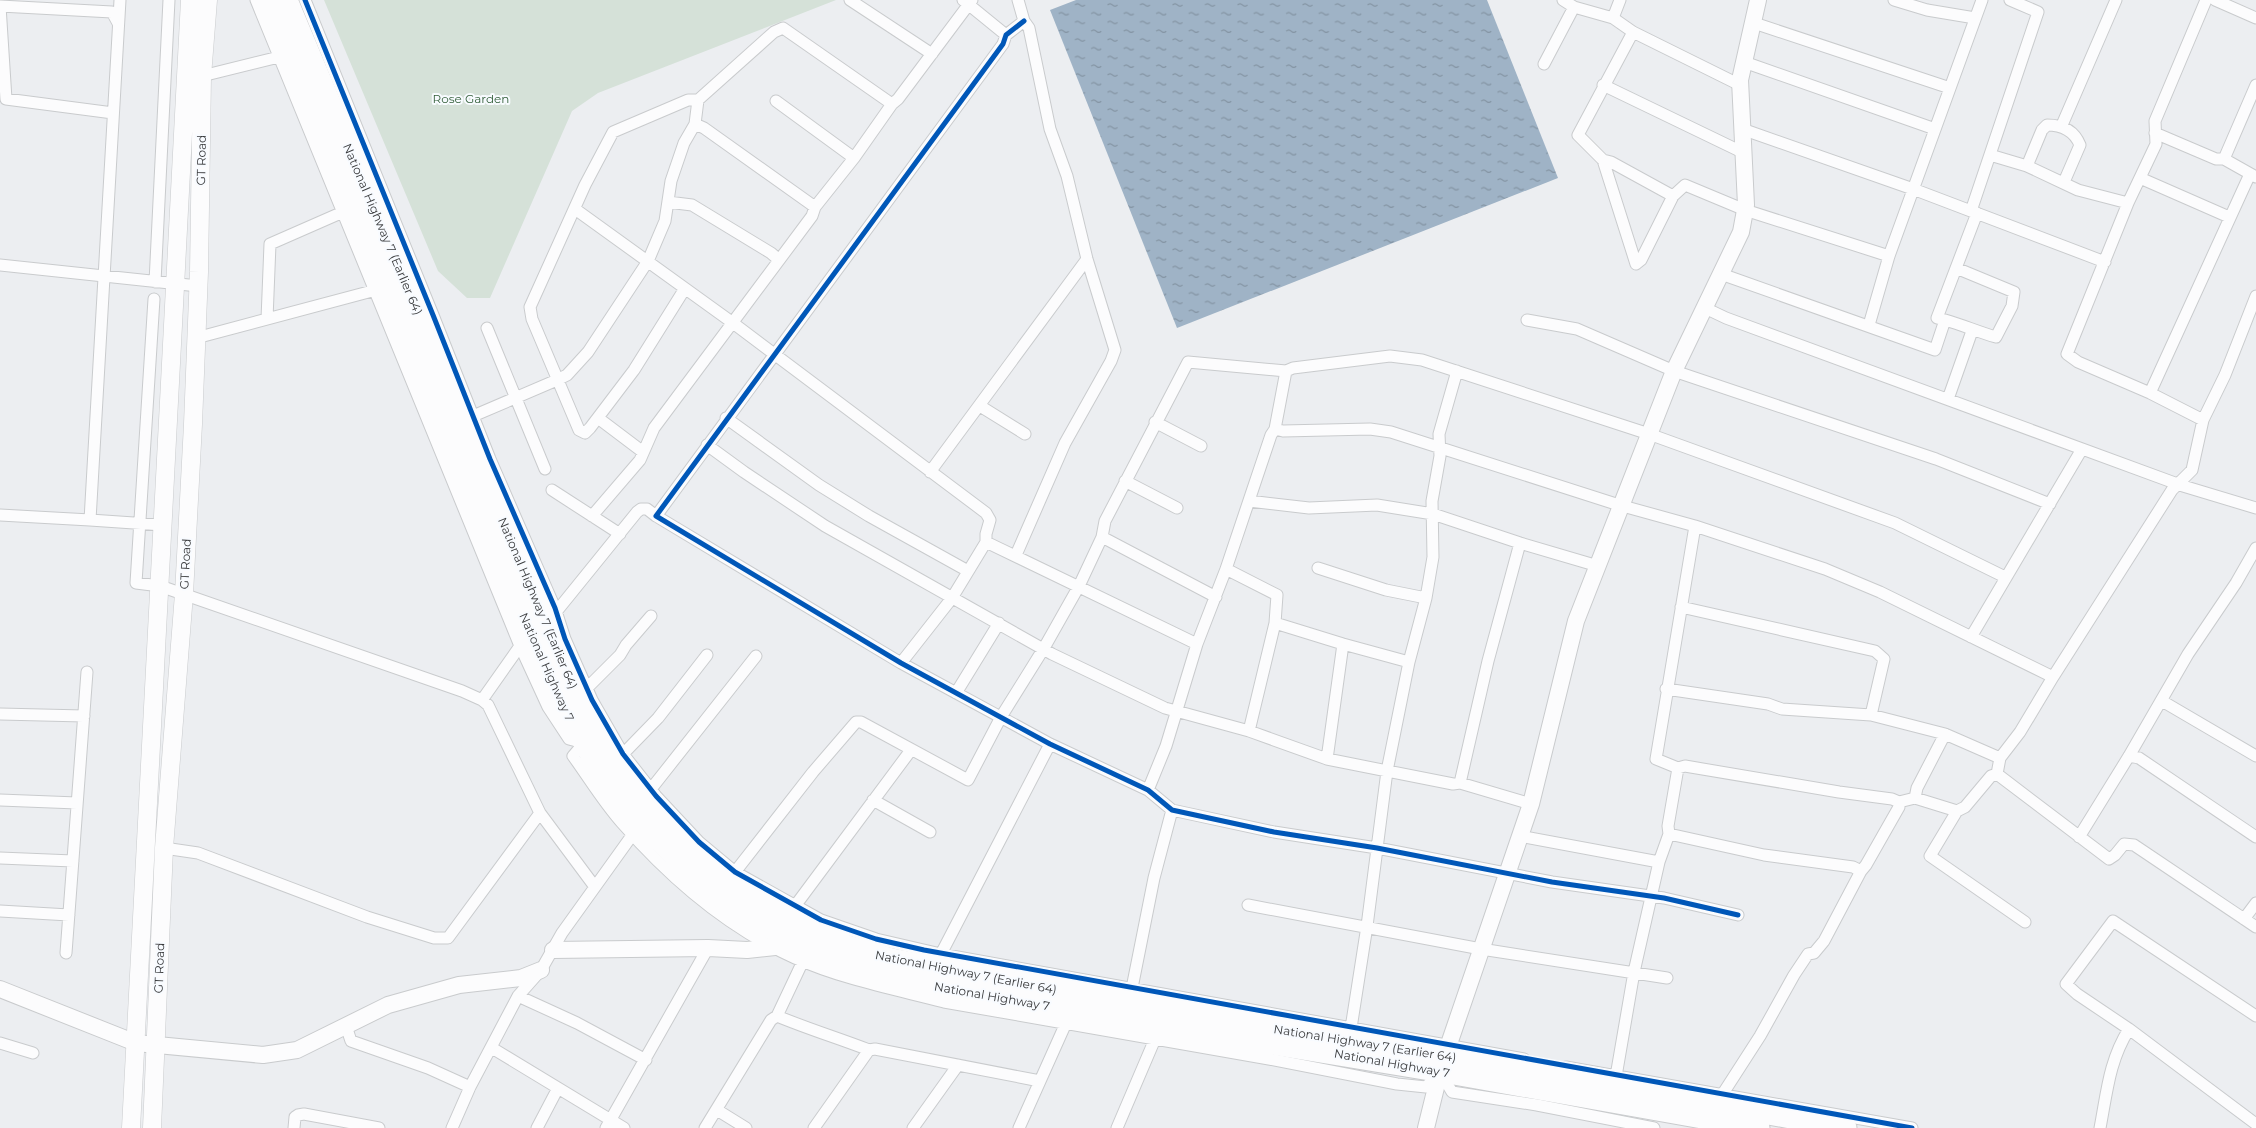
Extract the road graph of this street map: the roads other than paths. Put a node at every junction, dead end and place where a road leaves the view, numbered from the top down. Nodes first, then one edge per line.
1 (120, 0) edge
2 (169, 0) edge
3 (190, 0) edge
4 (208, 0) edge
5 (256, 0) edge
6 (271, 0) edge
7 (287, 0) edge
8 (304, 0) edge
9 (850, 0) edge
10 (1018, 0) edge
11 (1563, 0) edge
12 (1620, 0) edge
13 (1758, 0) edge
14 (1894, 0) edge
15 (1982, 0) edge
16 (2010, 0) edge
17 (2116, 0) edge
18 (2206, 0) edge
19 (2215, 0) edge
20 (967, 2) edge
21 (43, 4) edge
22 (0, 6) edge
23 (1574, 7) junction
24 (1613, 18) junction
25 (1975, 18) junction
26 (2256, 18) edge
27 (1024, 21) junction
28 (118, 23) junction
29 (1754, 23) junction
30 (1633, 32) junction
31 (1006, 35) junction
32 (932, 54) junction
33 (280, 57) junction
34 (1744, 62) junction
35 (1544, 64) dead end
36 (202, 76) junction
37 (1603, 85) junction
38 (1740, 85) junction
39 (2256, 85) edge
40 (1950, 88) junction
41 (698, 100) junction
42 (776, 101) dead end
43 (892, 104) junction
44 (113, 114) junction
45 (695, 124) junction
46 (2062, 126) junction
47 (1742, 129) junction
48 (1935, 129) junction
49 (2155, 133) junction
50 (1744, 153) junction
51 (1990, 155) junction
52 (854, 158) junction
53 (2224, 159) junction
54 (1603, 160) junction
55 (2027, 166) junction
56 (2253, 176) edge
57 (2140, 178) junction
58 (2064, 182) junction
59 (1914, 189) junction
60 (1673, 196) junction
61 (668, 202) junction
62 (2128, 203) junction
63 (815, 207) junction
64 (575, 209) junction
65 (1745, 210) junction
66 (343, 212) junction
67 (1974, 212) junction
68 (2229, 217) junction
69 (1889, 256) junction
70 (1087, 259) junction
71 (779, 260) junction
72 (648, 261) junction
73 (2105, 262) junction
74 (0, 265) edge
75 (1956, 268) junction
76 (1721, 274) junction
77 (104, 277) junction
78 (156, 282) junction
79 (175, 284) junction
80 (198, 286) junction
81 (376, 290) junction
82 (684, 290) junction
83 (2256, 296) edge
84 (154, 299) dead end
85 (1705, 308) junction
86 (267, 319) junction
87 (1527, 320) dead end
88 (1945, 320) junction
89 (733, 323) junction
90 (1869, 325) junction
91 (487, 328) dead end
92 (1972, 331) junction
93 (196, 338) junction
94 (774, 354) junction
95 (1286, 370) junction
96 (1457, 371) junction
97 (1674, 371) junction
98 (557, 380) junction
99 (2150, 393) junction
100 (1949, 396) junction
101 (516, 399) junction
102 (980, 406) junction
103 (473, 416) junction
104 (598, 418) junction
105 (726, 418) junction
106 (2203, 420) junction
107 (1155, 422) junction
108 (1275, 429) junction
109 (1025, 434) dead end
110 (1649, 434) junction
111 (708, 445) junction
112 (1201, 446) dead end
113 (1438, 447) junction
114 (2082, 449) junction
115 (643, 452) junction
116 (545, 469) dead end
117 (930, 472) junction
118 (1125, 481) junction
119 (2180, 482) junction
120 (471, 490) joint
121 (552, 490) dead end
122 (1249, 501) junction
123 (2050, 504) junction
124 (1621, 505) junction
125 (2256, 507) edge
126 (1177, 508) dead end
127 (1433, 514) junction
128 (0, 515) edge
129 (592, 516) junction
130 (656, 516) junction
131 (90, 520) junction
132 (140, 523) junction
133 (164, 525) junction
134 (1695, 526) junction
135 (620, 534) junction
136 (1102, 537) junction
137 (986, 542) junction
138 (1520, 543) junction
139 (2256, 548) edge
140 (1016, 555) junction
141 (1598, 566) junction
142 (1318, 568) dead end
143 (1226, 569) junction
144 (968, 571) junction
145 (2005, 577) junction
146 (160, 586) junction
147 (1079, 586) junction
148 (184, 594) junction
149 (1216, 597) junction
150 (952, 598) junction
151 (1426, 598) junction
152 (1680, 607) junction
153 (556, 612) junction
154 (652, 616) dead end
155 (1275, 623) junction
156 (999, 624) junction
157 (1972, 637) junction
158 (1198, 644) junction
159 (1343, 644) junction
160 (520, 646) junction
161 (1044, 648) junction
162 (708, 655) dead end
163 (756, 656) dead end
164 (1409, 662) junction
165 (900, 663) junction
166 (87, 672) dead end
167 (2053, 677) junction
168 (587, 688) junction
169 (1666, 690) junction
170 (956, 693) junction
171 (482, 700) junction
172 (2162, 701) junction
173 (1176, 711) junction
174 (0, 714) edge
175 (1871, 715) junction
176 (84, 716) junction
177 (1000, 717) junction
178 (1249, 731) junction
179 (1945, 734) junction
180 (584, 744) junction
181 (1050, 744) junction
182 (911, 750) junction
183 (623, 754) junction
184 (2129, 756) junction
185 (2256, 756) edge
186 (2000, 758) junction
187 (1327, 759) junction
188 (1678, 768) junction
189 (1387, 771) junction
190 (1997, 774) junction
191 (1460, 783) junction
192 (651, 789) junction
193 (1148, 790) junction
194 (1915, 798) junction
195 (0, 800) edge
196 (873, 800) junction
197 (1899, 802) junction
198 (78, 803) junction
199 (1531, 804) junction
200 (1172, 810) junction
201 (1957, 811) junction
202 (540, 812) junction
203 (930, 832) dead end
204 (633, 834) junction
205 (1669, 834) junction
206 (1518, 836) junction
207 (2079, 837) junction
208 (2256, 837) edge
209 (164, 848) junction
210 (1377, 848) junction
211 (0, 858) edge
212 (73, 861) junction
213 (1659, 862) junction
214 (1861, 871) junction
215 (736, 872) junction
216 (1507, 872) junction
217 (595, 887) junction
218 (1651, 897) junction
219 (2256, 903) edge
220 (1248, 905) dead end
221 (795, 906) junction
222 (0, 911) edge
223 (69, 915) junction
224 (1738, 915) dead end
225 (2244, 919) junction
226 (2025, 922) dead end
227 (1367, 926) junction
228 (2256, 927) edge
229 (775, 947) junction
230 (708, 948) junction
231 (1481, 949) junction
232 (553, 950) junction
233 (66, 954) dead end
234 (940, 954) junction
235 (803, 961) junction
236 (541, 970) junction
237 (1634, 972) junction
238 (1667, 978) dead end
239 (1132, 988) junction
240 (0, 989) edge
241 (518, 996) junction
242 (777, 1016) junction
243 (2256, 1016) edge
244 (1066, 1023) junction
245 (346, 1026) junction
246 (1351, 1028) junction
247 (2129, 1028) junction
248 (1155, 1039) junction
249 (0, 1043) edge
250 (136, 1043) junction
251 (155, 1045) junction
252 (492, 1048) junction
253 (869, 1050) junction
254 (33, 1053) dead end
255 (1444, 1057) junction
256 (646, 1060) junction
257 (958, 1066) junction
258 (1040, 1081) junction
259 (1616, 1081) junction
260 (470, 1087) junction
261 (558, 1088) junction
262 (1722, 1094) junction
263 (717, 1110) junction
264 (608, 1124) edge
265 (2256, 1124) edge
266 (131, 1128) edge
267 (152, 1128) edge
268 (294, 1128) edge
269 (380, 1128) edge
270 (452, 1128) edge
271 (537, 1128) edge
272 (624, 1128) edge
273 (705, 1128) edge
274 (746, 1128) edge
275 (814, 1128) edge
276 (913, 1128) edge
277 (1020, 1128) edge
278 (1117, 1128) edge
279 (1426, 1128) edge
280 (1654, 1128) edge
281 (1759, 1128) edge
282 (1846, 1128) edge
283 (1912, 1128) edge
284 (2100, 1128) edge

1 - 28 street
2 - 78 street
3 - 79 main road, GT Road
4 - 36 main road, GT Road
5 - 33 street
6 - 120 highway, National Highway 7 (Earlier 64)
7 - 255 highway, National Highway 7 (Earlier 64)
8 - 103 street
9 - 32 street
10 - 27 street
11 - 23 street
12 - 24 street
13 - 29 street
14 - 25 street
15 - 25 street
16 - 51 street
17 - 46 street
18 - 49 street
19 - 26 street
20 - 31 street
20 - 32 street
21 - 22 street
21 - 28 street
22 - 44 street
23 - 24 street
23 - 35 street
24 - 30 street
25 - 40 street
27 - 31 street
27 - 70 street
28 - 44 street
29 - 34 street
29 - 40 street
30 - 37 street
30 - 38 street
31 - 94 street
32 - 43 street
33 - 36 street
33 - 66 street
34 - 38 street
34 - 48 street
36 - 80 main road, GT Road
37 - 50 street
37 - 54 street
38 - 47 street
39 - 53 street
40 - 48 street
41 - 43 street
41 - 45 street
41 - 64 street
42 - 52 street
43 - 52 street
44 - 77 street
45 - 61 street
45 - 63 street
46 - 55 street
46 - 58 street
47 - 50 street
47 - 59 street
48 - 59 street
49 - 53 street
49 - 57 street
50 - 65 street
51 - 55 street
51 - 67 street
52 - 63 street
53 - 56 street
54 - 60 street
54 - 60 street
55 - 58 street
56 - 68 street
57 - 62 street
57 - 68 street
58 - 62 street
59 - 67 street
59 - 69 street
60 - 65 street
61 - 71 street
61 - 72 street
62 - 73 street
63 - 71 street
64 - 72 street
64 - 98 street
65 - 69 street
65 - 76 street
66 - 81 street
66 - 86 street
67 - 73 street
67 - 75 street
68 - 99 street
69 - 90 street
70 - 102 street
70 - 140 street
71 - 89 street
72 - 82 street
72 - 98 street
73 - 99 street
74 - 77 street
75 - 88 street
75 - 92 street
76 - 85 street
76 - 90 street
77 - 78 street
77 - 131 street
78 - 79 street
79 - 80 street
79 - 133 main road, GT Road
80 - 93 main road, GT Road
81 - 86 street
81 - 160 street
82 - 89 street
82 - 104 street
83 - 106 street
84 - 132 street
85 - 97 street
85 - 100 street
86 - 93 street
87 - 97 street
88 - 90 street
88 - 92 street
89 - 94 street
89 - 115 street
91 - 101 street
92 - 100 street
93 - 148 main road, GT Road
94 - 105 street
94 - 117 street
95 - 96 street
95 - 107 street
95 - 108 street
96 - 110 street
96 - 113 street
97 - 110 street
97 - 123 street
98 - 101 street
98 - 104 street
99 - 106 street
100 - 114 street
100 - 119 street
101 - 103 street
101 - 116 street
102 - 109 street
102 - 117 street
103 - 153 street
104 - 115 street
105 - 111 street
105 - 144 street
106 - 119 street
107 - 112 street
107 - 118 street
108 - 113 street
108 - 122 street
110 - 124 street
110 - 145 street
111 - 130 street
111 - 150 street
113 - 124 street
113 - 127 street
114 - 119 street
114 - 123 street
115 - 129 street
117 - 137 street
118 - 126 street
118 - 136 street
119 - 125 street
119 - 167 street
120 - 180 highway, National Highway 7
121 - 129 street
122 - 127 street
122 - 143 street
123 - 145 street
124 - 134 street
124 - 141 street
127 - 138 street
127 - 151 street
128 - 131 street
129 - 135 street
130 - 135 street
130 - 165 street
131 - 132 street
132 - 133 street
132 - 146 street
133 - 146 main road, GT Road
134 - 152 street
134 - 157 street
135 - 153 street
136 - 147 street
136 - 149 street
137 - 140 street
137 - 144 street
138 - 141 street
138 - 191 street
139 - 172 street
140 - 147 street
141 - 199 street
142 - 151 street
143 - 149 street
143 - 155 street
144 - 150 street
145 - 157 street
146 - 148 street
146 - 250 main road, GT Road
147 - 158 street
147 - 161 street
148 - 171 street
148 - 209 main road, GT Road
149 - 158 street
150 - 156 street
150 - 165 street
151 - 164 street
152 - 169 street
152 - 175 street
153 - 168 street
154 - 168 street
155 - 159 street
155 - 178 street
156 - 161 street
156 - 170 street
157 - 167 street
158 - 173 street
159 - 164 street
159 - 187 street
160 - 171 street
160 - 180 street
161 - 173 street
161 - 177 street
162 - 183 street
163 - 192 street
164 - 189 street
165 - 170 street
166 - 176 street
167 - 186 street
168 - 183 street
169 - 175 street
169 - 188 street
170 - 177 street
171 - 202 street
172 - 184 street
172 - 185 street
173 - 178 street
173 - 193 street
174 - 176 street
175 - 179 street
176 - 198 street
177 - 181 street
177 - 182 street
178 - 187 street
179 - 186 street
179 - 194 street
180 - 204 street
180 - 255 highway, National Highway 7
181 - 193 street
181 - 234 street
182 - 196 street
182 - 215 street
183 - 192 street
184 - 207 street
184 - 208 street
186 - 190 street
187 - 189 street
188 - 197 street
188 - 205 street
189 - 191 street
189 - 210 street
190 - 201 street
190 - 207 street
191 - 199 street
192 - 215 street
193 - 200 street
194 - 197 street
194 - 201 street
195 - 198 street
196 - 203 street
196 - 221 street
197 - 214 street
198 - 212 street
199 - 206 street
200 - 210 street
200 - 239 street
201 - 226 street
202 - 209 street
202 - 217 street
204 - 217 street
204 - 229 street
205 - 213 street
205 - 214 street
206 - 213 street
206 - 216 street
207 - 225 street
209 - 251 main road, GT Road
210 - 216 street
210 - 227 street
211 - 212 street
212 - 223 street
213 - 218 street
214 - 262 street
215 - 221 street
216 - 218 street
216 - 231 street
217 - 232 street
218 - 224 street
218 - 237 street
219 - 225 street
220 - 227 street
221 - 234 street
222 - 223 street
223 - 233 street
225 - 228 street
227 - 231 street
227 - 246 street
229 - 230 street
229 - 235 street
230 - 232 street
230 - 256 street
231 - 237 street
231 - 255 street
232 - 236 street
234 - 239 street
235 - 242 street
235 - 244 street
236 - 241 street
236 - 245 street
237 - 238 street
237 - 259 street
239 - 246 street
240 - 250 street
241 - 252 street
241 - 256 street
242 - 253 street
242 - 263 street
243 - 247 street
244 - 248 street
244 - 258 street
245 - 251 street
245 - 260 street
246 - 255 street
247 - 265 street
247 - 284 street
248 - 255 street
248 - 278 street
249 - 254 street
250 - 251 street
250 - 266 main road, GT Road
251 - 267 main road, GT Road
252 - 260 street
252 - 261 street
253 - 257 street
253 - 275 street
255 - 259 highway, National Highway 7 (Earlier 64)
255 - 279 street
255 - 280 street
255 - 281 highway, National Highway 7
256 - 264 street
257 - 258 street
257 - 276 street
258 - 277 street
259 - 262 street
259 - 282 highway, National Highway 7 (Earlier 64)
260 - 270 street
261 - 264 street
261 - 271 street
262 - 283 street
263 - 273 street
263 - 274 street
264 - 272 street
268 - 269 street

